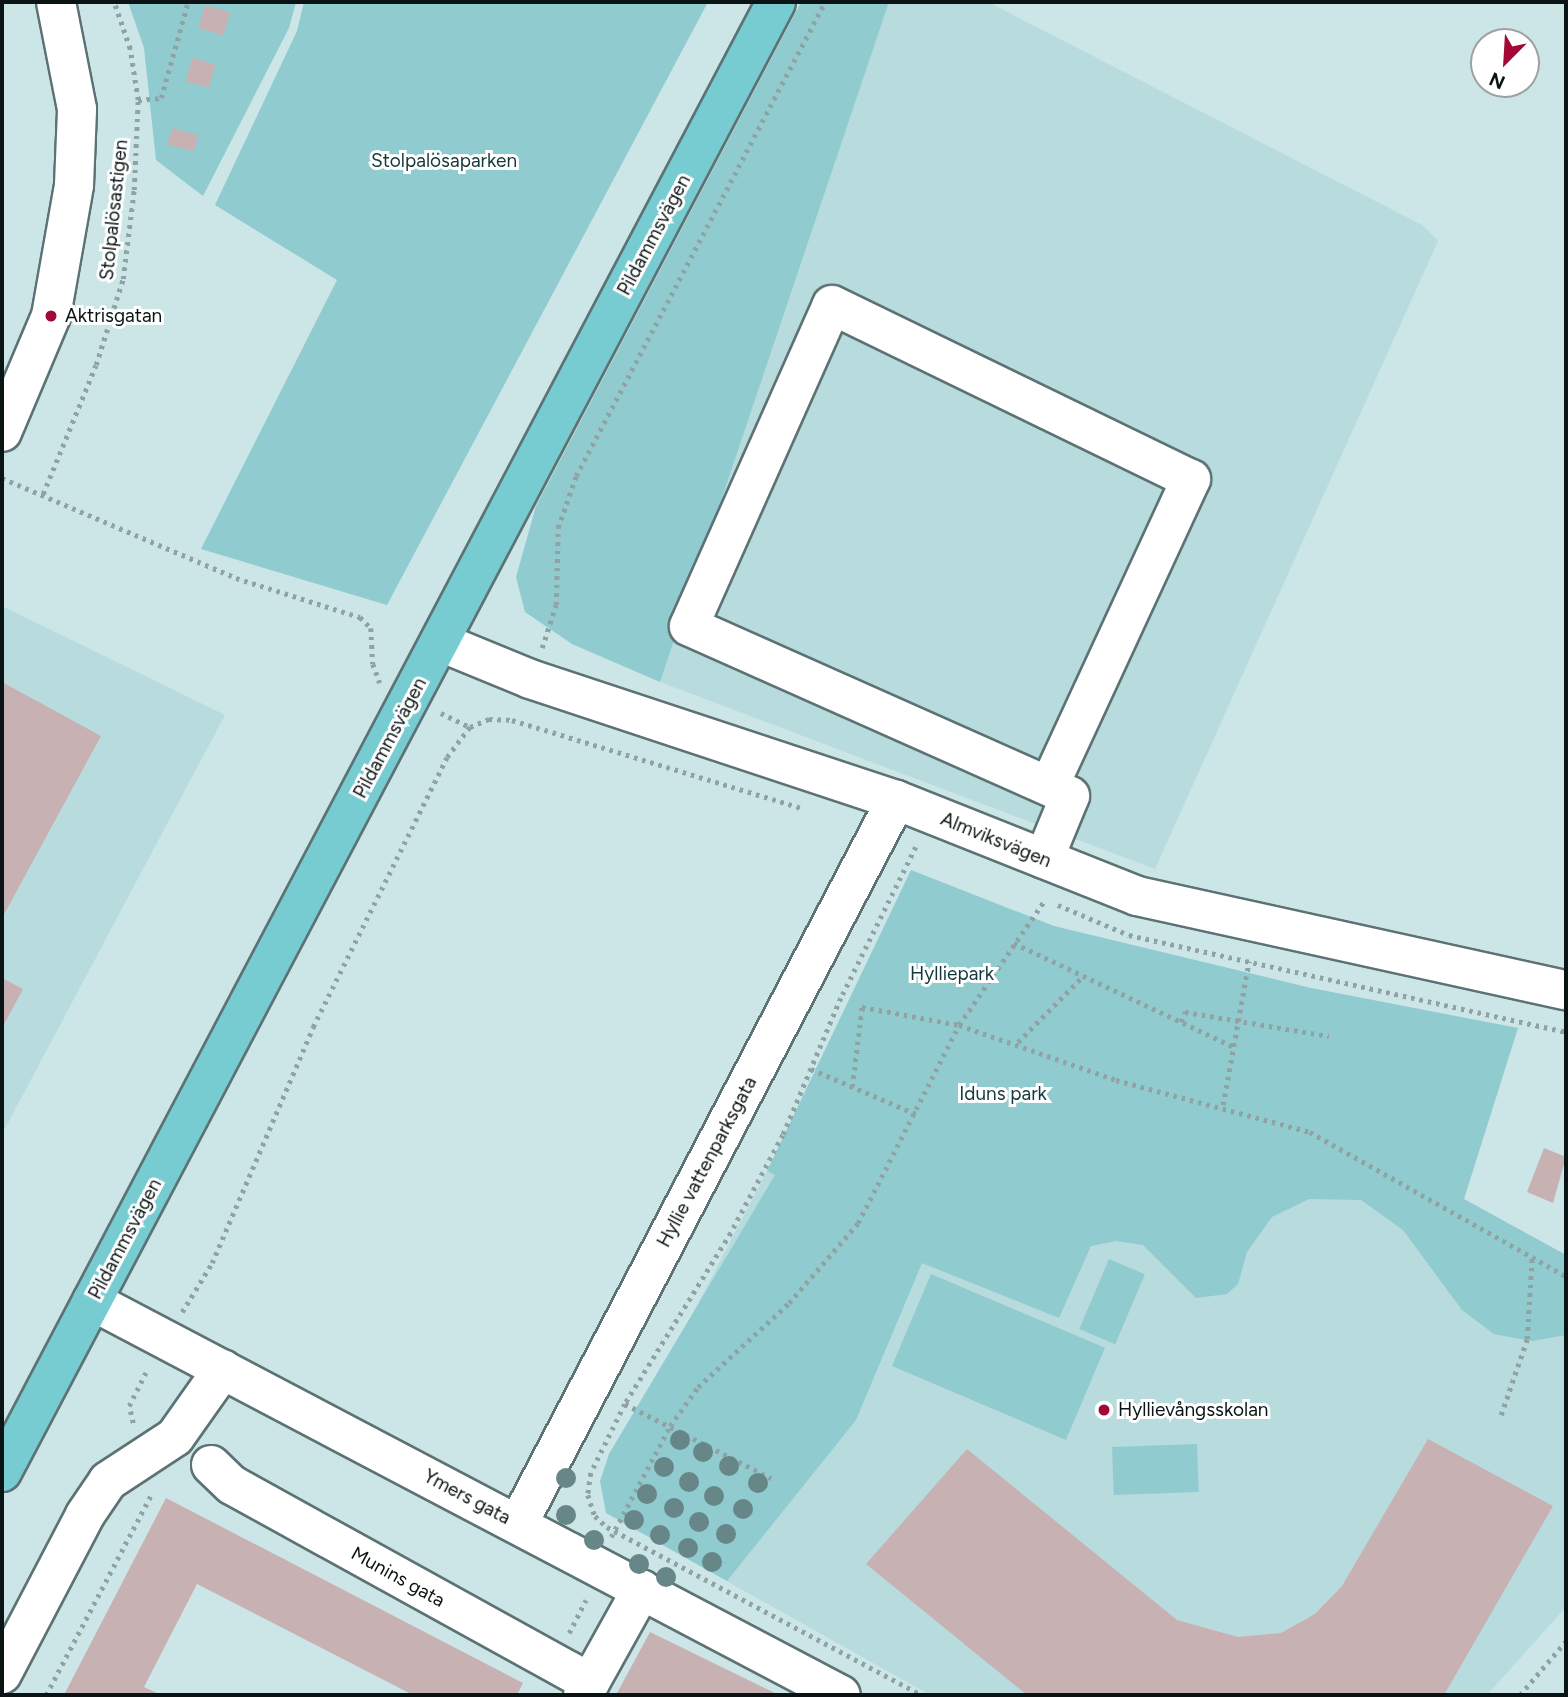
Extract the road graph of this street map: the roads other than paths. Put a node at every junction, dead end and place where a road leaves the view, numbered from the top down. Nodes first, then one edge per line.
1 (56, 2) edge
2 (776, 2) edge
3 (2, 432) edge
4 (440, 642) junction
5 (1049, 786) junction
6 (896, 800) junction
7 (1044, 859) junction
8 (1566, 990) edge
9 (92, 1301) junction
10 (223, 1369) junction
11 (6, 1453) edge
12 (211, 1465) dead end
13 (518, 1524) junction
14 (642, 1589) junction
15 (2, 1674) edge
16 (586, 1689) edge
17 (841, 1695) edge

1 - 3 street
2 - 4 main road, Pildammsvägen
4 - 6 street, Almviksvägen
4 - 9 main road, Pildammsvägen
5 - 5 street
5 - 7 street
6 - 7 street, Almviksvägen
6 - 13 street, Hyllie vattenparksgata
7 - 8 street, Almviksvägen
9 - 10 street, Ymers gata
9 - 11 main road, Pildammsvägen
10 - 13 street, Ymers gata
10 - 15 street
12 - 16 street, Munins gata
13 - 14 street, Ymers gata
14 - 16 street
14 - 17 street, Ymers gata

